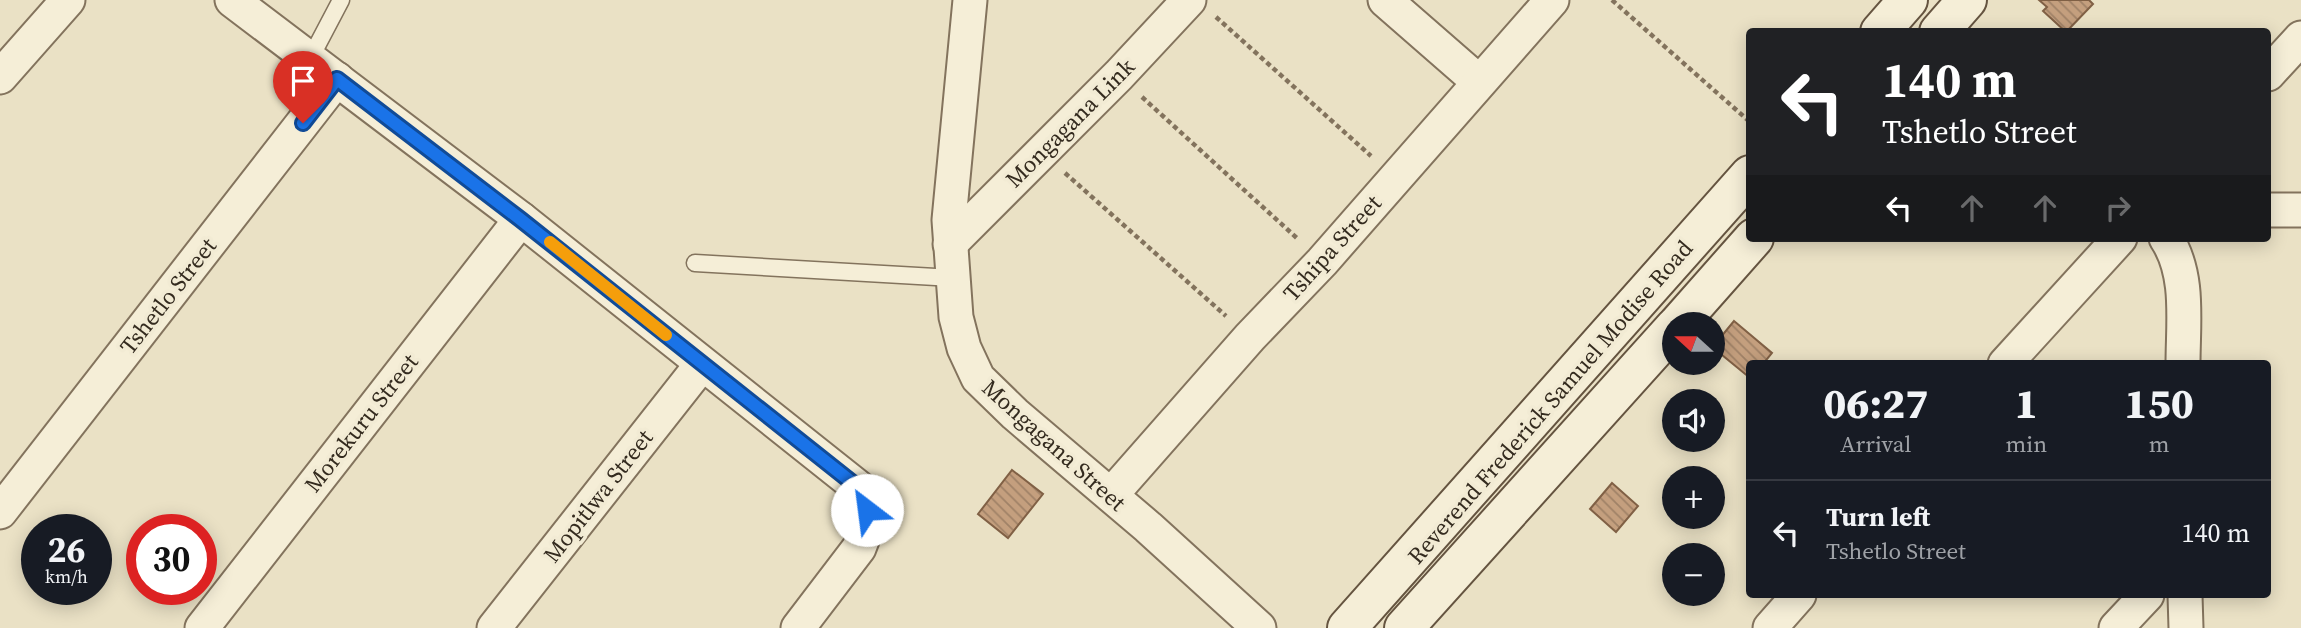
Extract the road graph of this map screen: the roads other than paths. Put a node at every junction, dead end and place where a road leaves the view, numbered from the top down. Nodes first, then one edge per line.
1 (68, 0) edge
2 (232, 0) edge
3 (341, 0) edge
4 (970, 0) edge
5 (1385, 0) edge
6 (1552, 0) edge
7 (1908, 0) edge
8 (1967, 0) edge
9 (1198, 4) edge
10 (1884, 28) edge
11 (1942, 28) edge
12 (2301, 38) edge
13 (310, 59) junction
14 (2271, 72) edge
15 (0, 77) edge
16 (337, 79) junction
17 (1479, 82) junction
18 (1746, 180) edge
19 (2271, 209) edge
20 (2301, 210) edge
21 (520, 219) junction
22 (1750, 242) edge
23 (2116, 242) edge
24 (2169, 242) edge
25 (950, 244) junction
26 (695, 263) dead end
27 (953, 278) junction
28 (1688, 312) edge
29 (1662, 341) edge
30 (2009, 360) edge
31 (2183, 360) edge
32 (702, 364) junction
33 (1111, 495) junction
34 (0, 512) edge
35 (1797, 598) edge
36 (2144, 598) edge
37 (2185, 598) edge
38 (202, 628) edge
39 (494, 628) edge
40 (798, 628) edge
41 (1259, 628) edge
42 (1348, 628) edge
43 (1404, 628) edge
44 (1770, 628) edge
45 (2116, 628) edge
46 (2186, 628) edge

1 - 15 street
2 - 13 street
3 - 13 lane
4 - 25 street, Mongagana Street
5 - 17 street
6 - 17 street, Tshipa Street
7 - 10 main road
8 - 11 main road
9 - 25 street, Mongagana Link
12 - 14 street
13 - 16 street
16 - 21 street
16 - 34 street, Tshetlo Street
17 - 33 street, Tshipa Street
18 - 42 main road, Reverend Frederick Samuel Modise Road
19 - 20 street
21 - 32 street
21 - 38 street, Morekuru Street
22 - 28 main road, Reverend Frederick Samuel Modise Road
23 - 30 street
24 - 31 street
25 - 27 street, Mongagana Street
26 - 27 lane
27 - 33 street, Mongagana Street
29 - 43 main road, Reverend Frederick Samuel Modise Road
32 - 39 street, Mopitlwa Street
32 - 40 street
33 - 41 street, Mongagana Street
35 - 44 street
36 - 45 street
37 - 46 street

